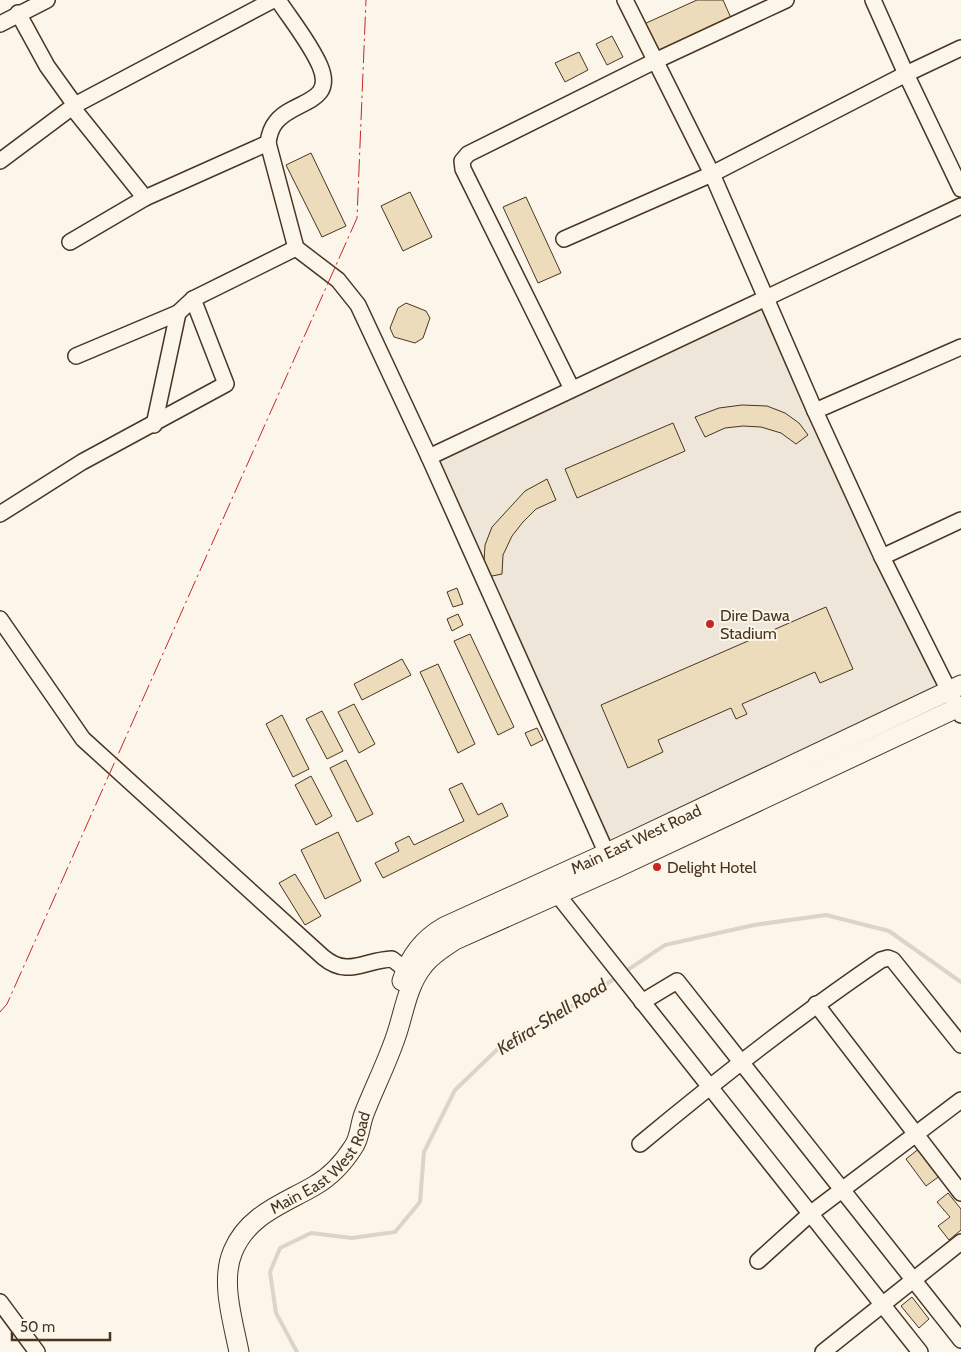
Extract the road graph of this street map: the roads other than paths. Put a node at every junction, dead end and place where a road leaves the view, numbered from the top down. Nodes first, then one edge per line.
1 (47, 0) edge
2 (273, 0) edge
3 (278, 0) edge
4 (625, 0) edge
5 (786, 0) edge
6 (873, 0) edge
7 (18, 13) junction
8 (0, 24) edge
9 (961, 48) edge
10 (655, 61) junction
11 (906, 74) junction
12 (74, 106) junction
13 (268, 143) junction
14 (0, 161) edge
15 (712, 174) junction
16 (961, 189) edge
17 (145, 198) junction
18 (961, 206) edge
19 (564, 239) dead end
20 (70, 242) dead end
21 (296, 248) junction
22 (765, 296) junction
23 (193, 299) junction
24 (178, 313) junction
25 (961, 347) edge
26 (76, 356) dead end
27 (572, 389) junction
28 (815, 412) junction
29 (154, 424) junction
30 (429, 458) junction
31 (0, 514) edge
32 (961, 520) edge
33 (882, 558) junction
34 (0, 619) edge
35 (955, 688) edge
36 (960, 710) edge
37 (828, 758) junction
38 (610, 861) junction
39 (554, 887) junction
40 (411, 973) junction
41 (642, 1002) junction
42 (816, 1004) junction
43 (961, 1044) edge
44 (741, 1061) junction
45 (709, 1086) junction
46 (961, 1100) edge
47 (916, 1135) junction
48 (640, 1144) dead end
49 (843, 1190) junction
50 (961, 1193) edge
51 (810, 1214) junction
52 (961, 1242) edge
53 (758, 1262) dead end
54 (913, 1280) junction
55 (0, 1302) edge
56 (882, 1304) junction
57 (961, 1340) edge
58 (37, 1352) edge
59 (239, 1352) edge
60 (823, 1352) edge
61 (920, 1352) edge

1 - 7 street
2 - 12 street
3 - 13 street
4 - 10 street
5 - 10 street
6 - 11 street
7 - 8 street
7 - 12 street
9 - 11 street
10 - 15 street
10 - 27 street
11 - 15 street
11 - 16 street
12 - 14 street
12 - 17 street
13 - 17 street
13 - 21 street
15 - 19 street
15 - 22 street
17 - 20 street
18 - 22 street
21 - 23 street
21 - 30 street
22 - 27 street
22 - 28 street
23 - 24 street
23 - 29 street
24 - 26 street
24 - 29 street
25 - 28 street
27 - 30 street
28 - 33 street
29 - 31 street
30 - 38 street
32 - 33 street
33 - 35 street
34 - 40 street
35 - 36 street
35 - 37 main road, Main East West Road
36 - 37 main road, Main East West Road
37 - 38 main road, Main East West Road
38 - 39 main road, Main East West Road
39 - 40 main road, Main East West Road
39 - 41 street
40 - 59 main road, Main East West Road
41 - 44 street
41 - 45 street
42 - 43 street
42 - 44 street
42 - 47 street
44 - 45 street
44 - 49 street
45 - 48 street
45 - 51 street
46 - 47 street
47 - 49 street
47 - 50 street
49 - 51 street
49 - 54 street
51 - 53 street
51 - 56 street
52 - 54 street
54 - 56 street
54 - 57 street
55 - 58 street
56 - 60 street
56 - 61 street

